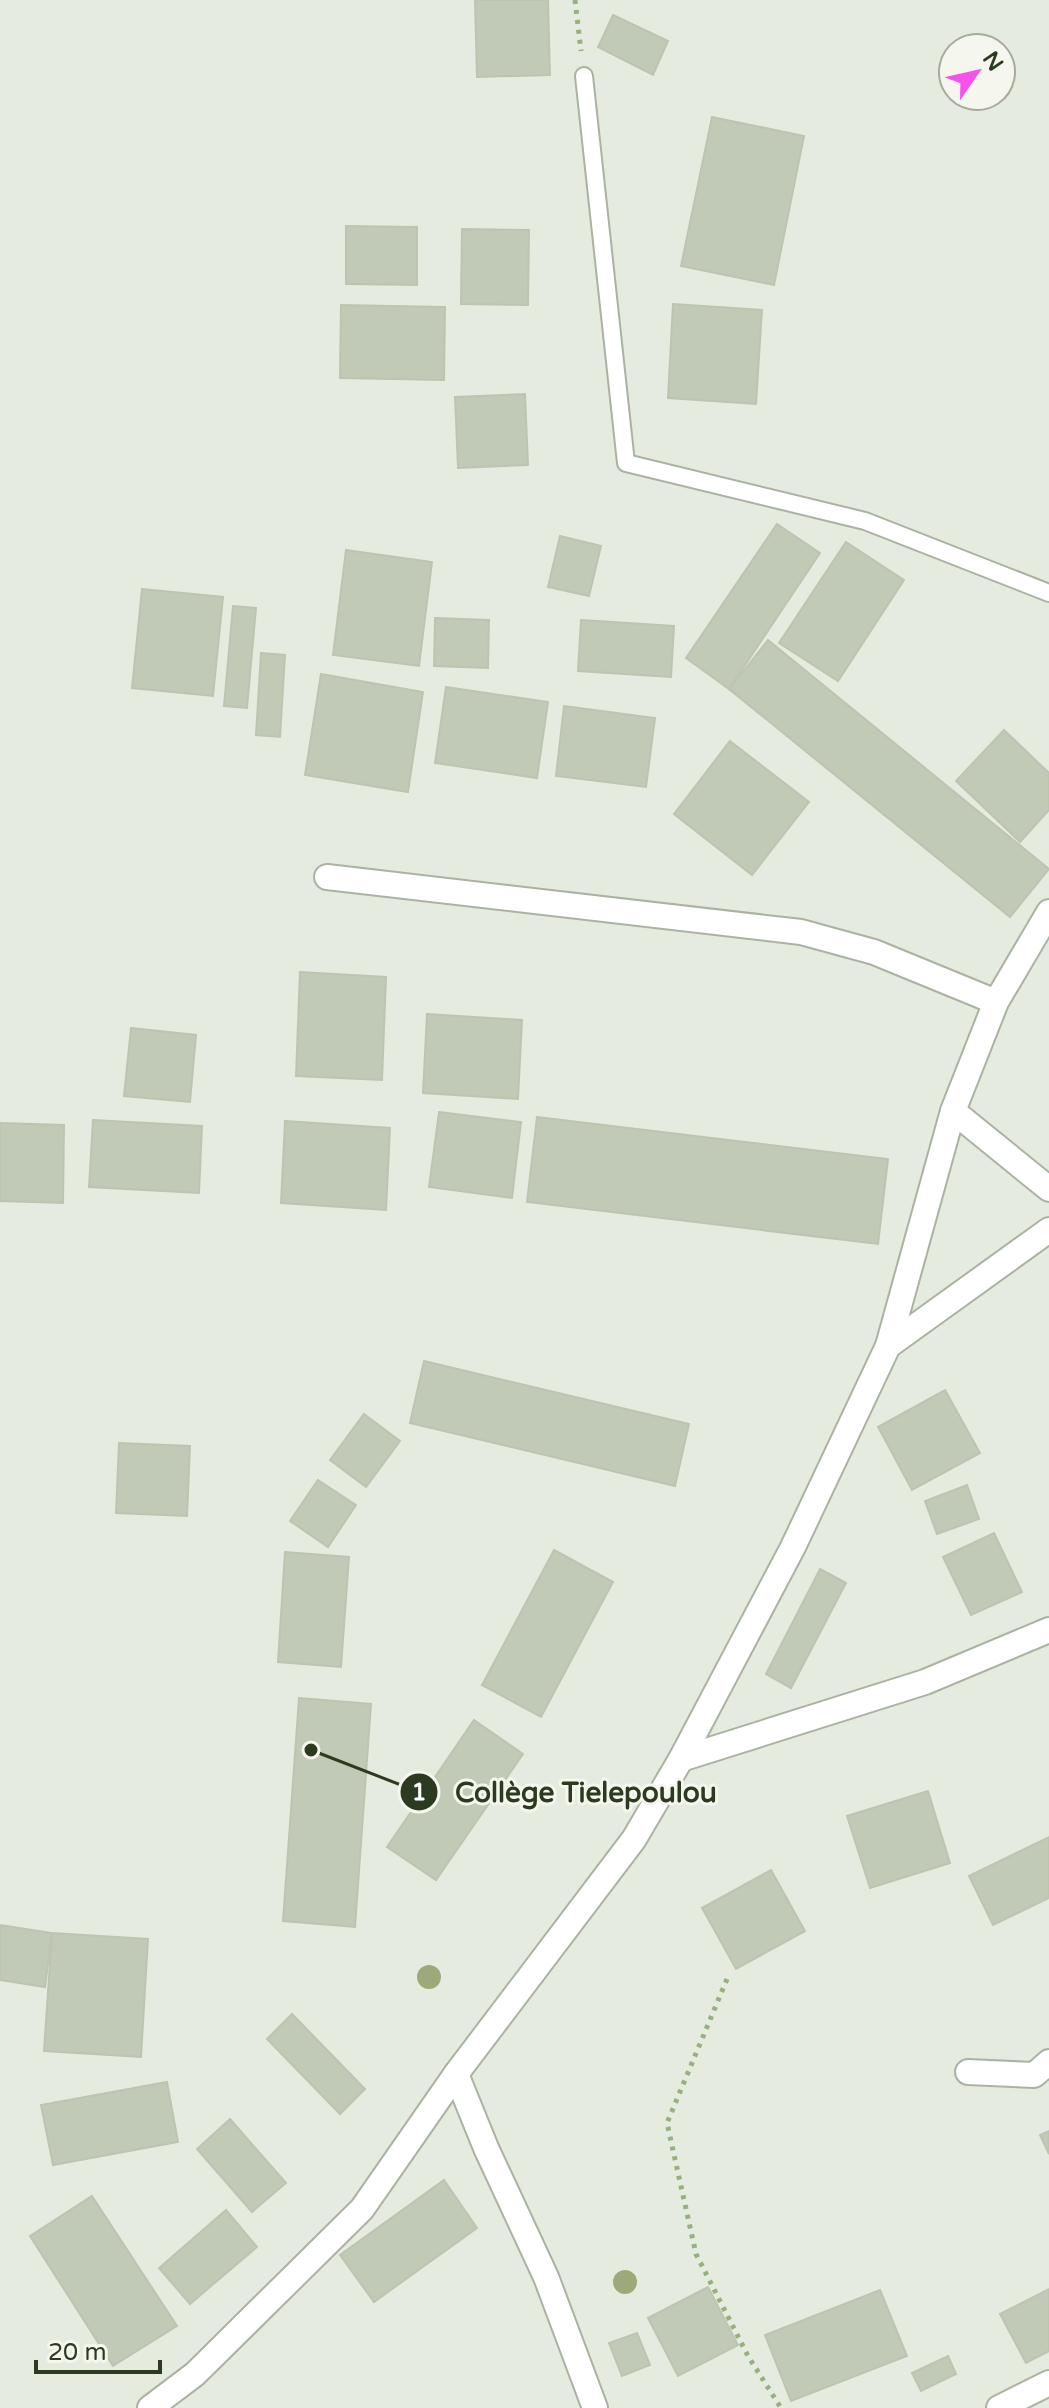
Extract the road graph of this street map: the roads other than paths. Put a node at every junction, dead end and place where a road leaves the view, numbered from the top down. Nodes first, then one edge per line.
1 (584, 76) road end
2 (1049, 593) edge
3 (327, 877) dead end
4 (1049, 912) edge
5 (996, 1002) junction
6 (953, 1111) junction
7 (1049, 1189) edge
8 (1049, 1230) edge
9 (888, 1346) junction
10 (1049, 1630) edge
11 (681, 1759) junction
12 (1049, 2062) edge
13 (968, 2072) dead end
14 (456, 2074) junction
15 (1049, 2383) edge
16 (150, 2408) edge
17 (595, 2408) edge
18 (999, 2408) edge

1 - 2 lane
3 - 5 street
4 - 5 street
5 - 6 street
6 - 7 street
6 - 9 street
8 - 9 street
9 - 11 street
10 - 11 street
11 - 14 street
12 - 13 street
14 - 16 street
14 - 17 street
15 - 18 street

